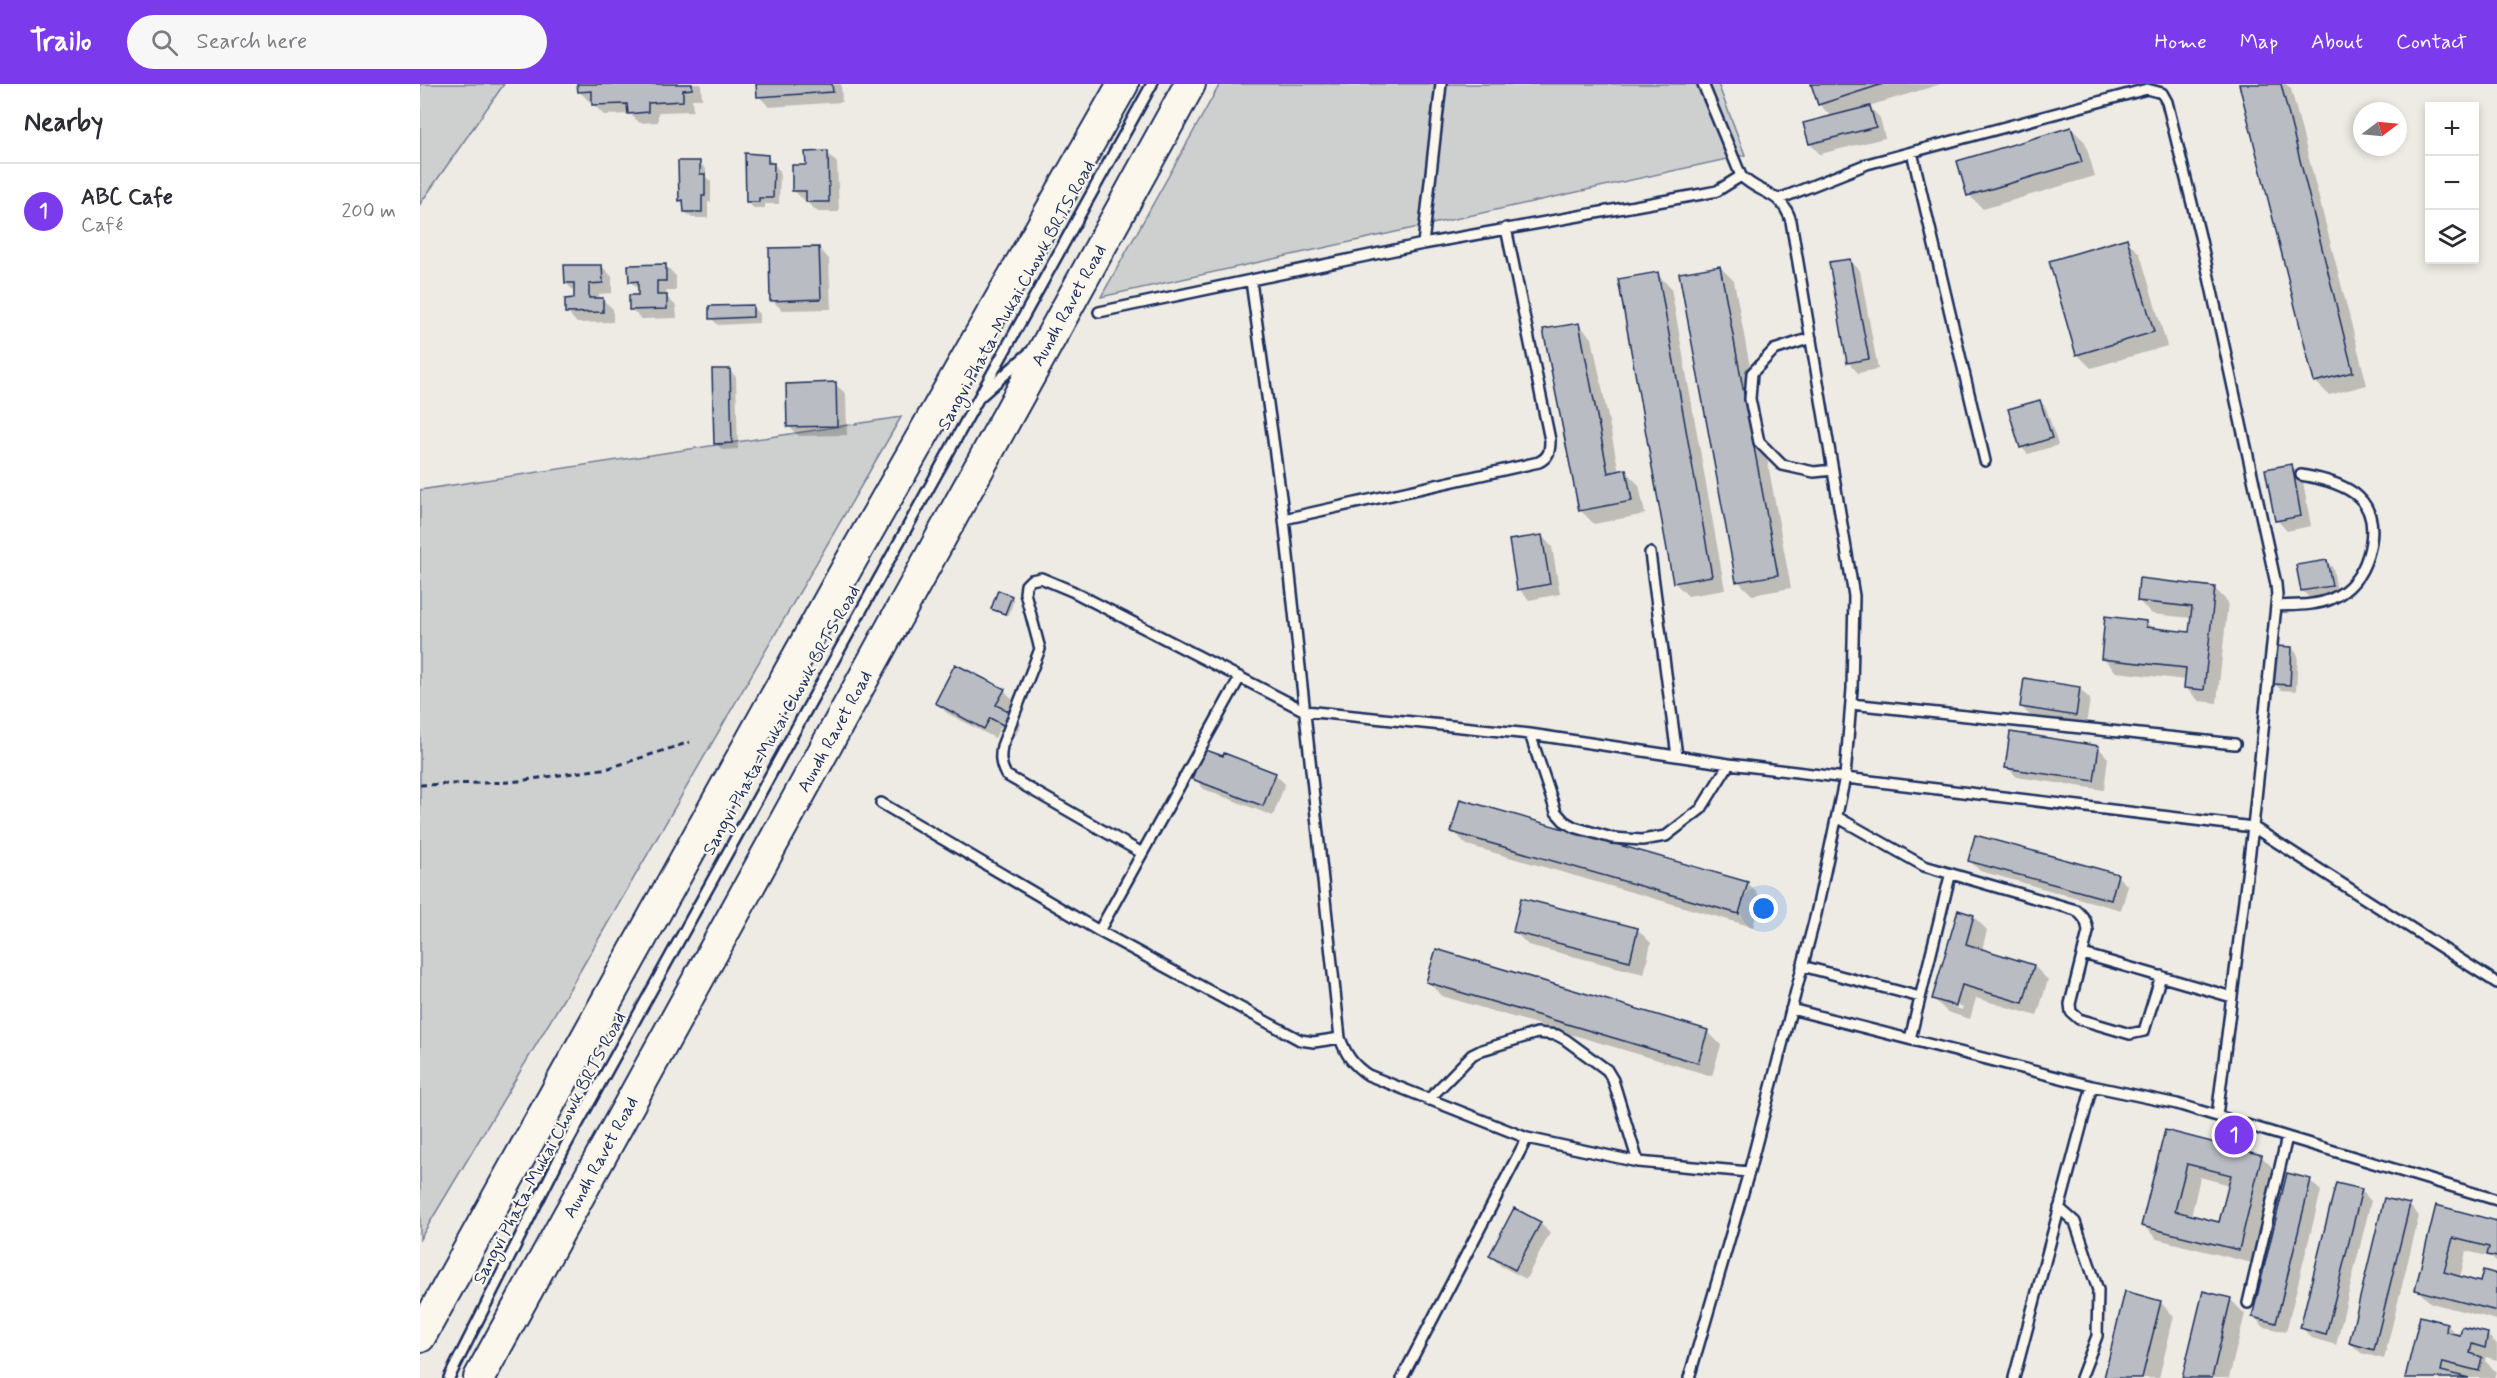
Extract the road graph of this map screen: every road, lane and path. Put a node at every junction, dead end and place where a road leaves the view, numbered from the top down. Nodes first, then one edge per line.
1 (1123, 84) edge
2 (1152, 84) edge
3 (1191, 84) edge
4 (1441, 84) edge
5 (1703, 84) edge
6 (1912, 152) junction
7 (1741, 176) junction
8 (1779, 199) junction
9 (1506, 228) junction
10 (1423, 244) junction
11 (1251, 280) junction
12 (1099, 312) dead end
13 (1058, 327) junction
14 (1811, 338) junction
15 (976, 401) junction
16 (1985, 461) dead end
17 (1833, 470) junction
18 (2301, 475) dead end
19 (1284, 519) junction
20 (1650, 553) dead end
21 (2276, 606) junction
22 (1240, 677) junction
23 (1851, 704) junction
24 (1305, 711) junction
25 (1530, 734) junction
26 (690, 742) dead end
27 (2235, 744) dead end
28 (1677, 756) junction
29 (1729, 764) junction
30 (1845, 777) junction
31 (420, 785) edge
32 (881, 803) dead end
33 (1837, 816) junction
34 (2253, 827) junction
35 (1142, 853) junction
36 (1950, 876) junction
37 (1099, 931) junction
38 (2083, 954) junction
39 (1802, 966) junction
40 (2161, 976) junction
41 (2497, 983) edge
42 (1920, 997) junction
43 (2232, 997) junction
44 (1791, 1009) junction
45 (1340, 1038) junction
46 (1910, 1040) junction
47 (2092, 1086) junction
48 (1428, 1100) junction
49 (2217, 1116) junction
50 (2287, 1137) junction
51 (1527, 1138) junction
52 (1638, 1162) junction
53 (1749, 1172) junction
54 (2497, 1200) edge
55 (2059, 1208) junction
56 (2248, 1303) dead end
57 (420, 1337) edge
58 (448, 1378) edge
59 (479, 1378) edge
60 (1402, 1378) edge
61 (1689, 1378) edge
62 (2014, 1378) edge
63 (2081, 1378) edge

1 - 57 main road
2 - 15 lane, Sangvi Phata-Mukai Chowk BRTS Road
3 - 13 main road, Aundh Ravet Road
4 - 10 lane
5 - 7 lane
6 - 8 lane
6 - 16 lane
6 - 21 lane
7 - 8 lane
7 - 9 lane
8 - 14 lane
9 - 10 lane
9 - 19 lane
10 - 11 lane
11 - 12 lane
11 - 19 lane
13 - 15 lane
13 - 59 main road, Aundh Ravet Road
14 - 17 lane
14 - 17 lane
15 - 58 lane, Sangvi Phata-Mukai Chowk BRTS Road
17 - 23 lane
18 - 21 lane
19 - 24 lane
20 - 28 lane
21 - 34 lane
22 - 24 lane
22 - 35 lane
22 - 35 lane
23 - 27 lane
23 - 30 lane
24 - 25 lane
24 - 45 lane
25 - 28 lane
25 - 29 lane
26 - 31 path
28 - 29 lane
29 - 30 lane
30 - 33 lane
30 - 34 lane
32 - 37 lane
33 - 36 lane
33 - 39 lane
34 - 41 lane
34 - 43 lane
35 - 37 lane
36 - 38 lane
36 - 42 lane
37 - 45 lane
38 - 40 lane
38 - 40 lane
39 - 42 lane
39 - 44 lane
40 - 43 lane
42 - 46 lane
43 - 49 lane
44 - 46 lane
44 - 53 lane
45 - 48 lane
46 - 47 lane
47 - 49 lane
47 - 55 lane
48 - 51 lane
48 - 52 lane
49 - 50 lane
50 - 54 lane
50 - 56 lane
51 - 52 lane
51 - 60 lane
52 - 53 lane
53 - 61 lane
55 - 62 lane
55 - 63 lane

